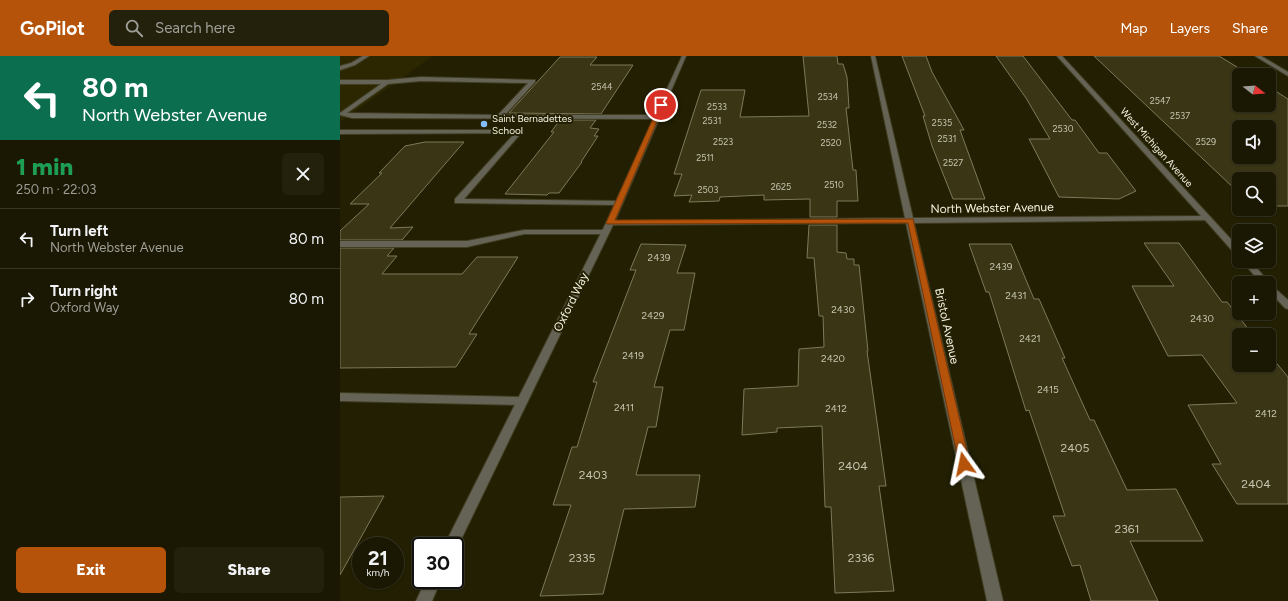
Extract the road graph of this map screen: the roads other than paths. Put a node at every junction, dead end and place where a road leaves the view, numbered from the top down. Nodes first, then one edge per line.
1 (367, 56) edge
2 (684, 56) edge
3 (873, 56) edge
4 (1059, 56) edge
5 (1258, 56) edge
6 (340, 68) edge
7 (1288, 74) edge
8 (340, 82) edge
9 (387, 82) junction
10 (500, 116) junction
11 (656, 117) junction
12 (340, 132) edge
13 (619, 203) junction
14 (1206, 218) junction
15 (911, 221) junction
16 (610, 223) junction
17 (605, 232) junction
18 (340, 244) edge
19 (1232, 246) edge
20 (1252, 268) edge
21 (1260, 276) edge
22 (1276, 293) edge
23 (1288, 306) edge
24 (340, 397) edge
25 (522, 400) junction
26 (455, 537) edge
27 (430, 589) edge
28 (424, 601) edge
29 (994, 601) edge

1 - 6 street
2 - 11 street, Oxford Way
3 - 15 street, Bristol Avenue
4 - 14 street, West Michigan Avenue
5 - 7 street
8 - 9 street
9 - 10 street
9 - 10 street
10 - 11 street
11 - 13 street, Oxford Way
12 - 13 street
13 - 16 street, Oxford Way
14 - 15 street, North Webster Avenue
14 - 19 street, West Michigan Avenue
15 - 16 street, North Webster Avenue
15 - 29 street, Bristol Avenue
16 - 17 street, Oxford Way
17 - 18 street
17 - 25 street, Oxford Way
20 - 21 street
22 - 23 street
24 - 25 street
25 - 26 street, Oxford Way
27 - 28 street

